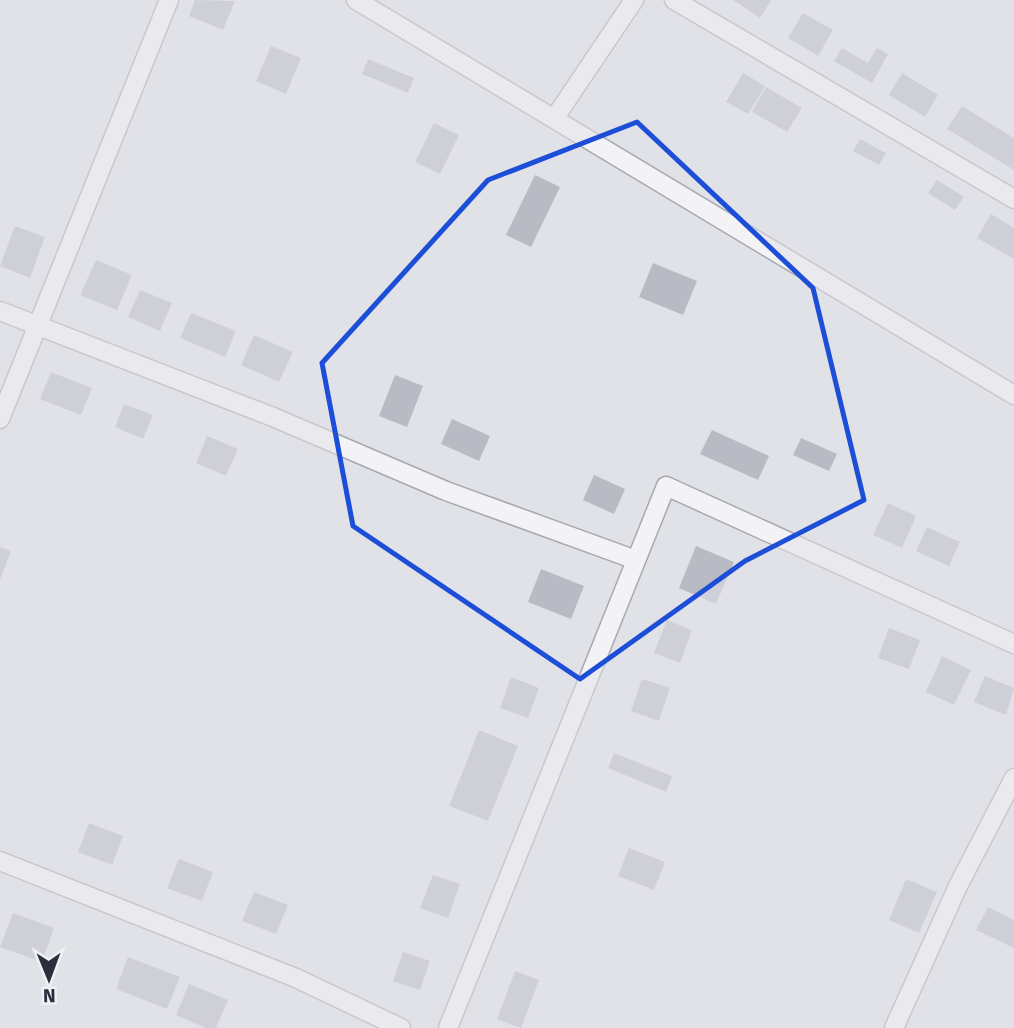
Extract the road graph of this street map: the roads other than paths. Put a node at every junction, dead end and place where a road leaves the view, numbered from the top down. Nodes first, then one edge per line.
1 (169, 0) edge
2 (356, 0) edge
3 (634, 0) edge
4 (674, 0) edge
5 (554, 119) junction
6 (1014, 199) edge
7 (0, 311) edge
8 (38, 326) junction
9 (1014, 395) edge
10 (0, 419) edge
11 (636, 560) junction
12 (1014, 644) edge
13 (1014, 778) edge
14 (0, 861) edge
15 (401, 1028) edge
16 (448, 1028) edge
17 (894, 1028) edge

1 - 8 street
2 - 5 street
3 - 5 street
4 - 6 street
5 - 9 street
7 - 8 street
8 - 10 street
8 - 11 street
11 - 12 street
11 - 16 street
13 - 17 street
14 - 15 street

